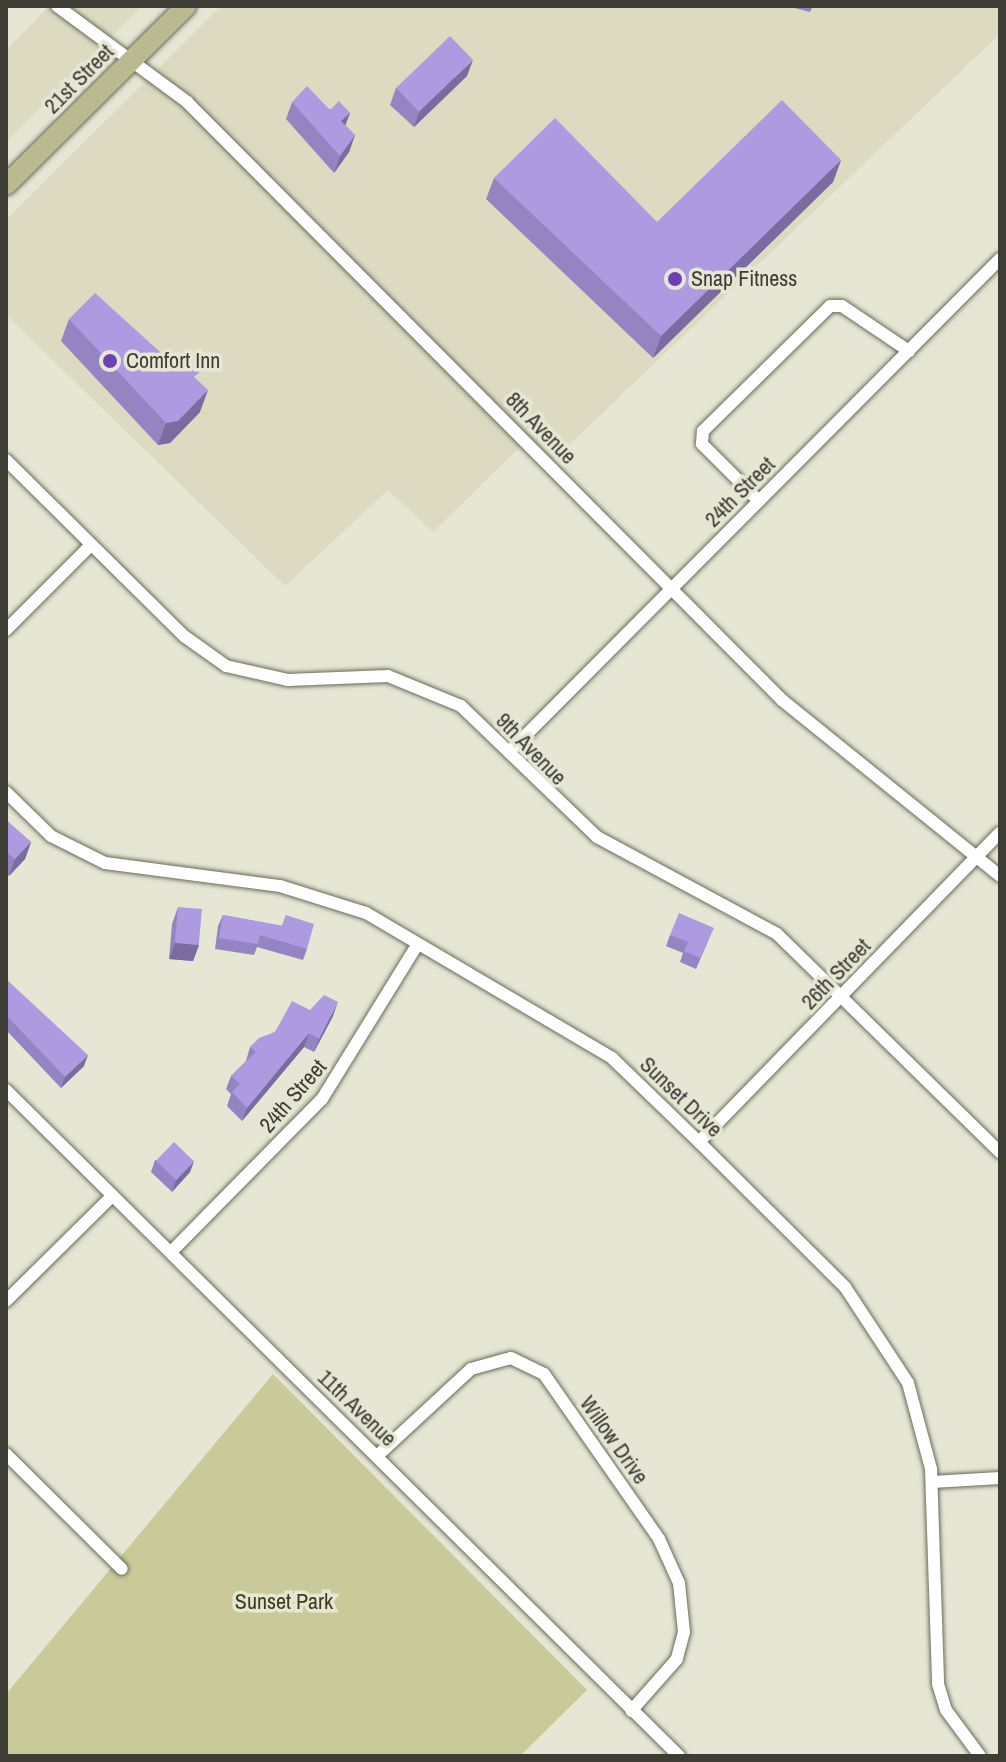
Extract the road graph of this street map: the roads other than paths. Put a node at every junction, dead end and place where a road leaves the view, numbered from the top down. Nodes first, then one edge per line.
1 (57, 6) edge
2 (186, 6) edge
3 (135, 56) junction
4 (6, 185) edge
5 (1000, 259) edge
6 (909, 351) junction
7 (6, 460) edge
8 (759, 501) junction
9 (90, 546) junction
10 (672, 590) junction
11 (6, 630) edge
12 (509, 752) junction
13 (6, 792) edge
14 (1000, 833) edge
15 (978, 855) junction
16 (1000, 876) edge
17 (416, 947) junction
18 (841, 998) junction
19 (6, 1090) edge
20 (699, 1142) junction
21 (1000, 1152) edge
22 (112, 1196) junction
23 (173, 1250) junction
24 (6, 1301) edge
25 (6, 1454) edge
26 (377, 1456) junction
27 (1000, 1478) edge
28 (932, 1482) junction
29 (122, 1569) dead end
30 (631, 1711) junction
31 (679, 1756) edge
32 (980, 1756) edge

1 - 3 street, 8th Avenue
2 - 3 main road, 21st Street
3 - 4 main road, 21st Street
3 - 10 street, 8th Avenue
5 - 6 street, 24th Street
6 - 8 street, 24th Street
6 - 8 street
7 - 9 street, 9th Avenue
8 - 10 street, 24th Street
9 - 11 street
9 - 12 street, 9th Avenue
10 - 12 street, 24th Street
10 - 15 street, 8th Avenue
12 - 18 street, 9th Avenue
13 - 17 street, Sunset Drive
14 - 15 street, 26th Street
15 - 16 street, 8th Avenue
15 - 18 street, 26th Street
17 - 20 street, Sunset Drive
17 - 23 street, 24th Street
18 - 20 street, 26th Street
18 - 21 street, 9th Avenue
19 - 22 street, 11th Avenue
20 - 28 street, Sunset Drive
22 - 23 street, 11th Avenue
22 - 24 street
23 - 26 street, 11th Avenue
25 - 29 street
26 - 30 street, 11th Avenue
26 - 30 street, Willow Drive
27 - 28 street
28 - 32 street, Sunset Drive
30 - 31 street, 11th Avenue

